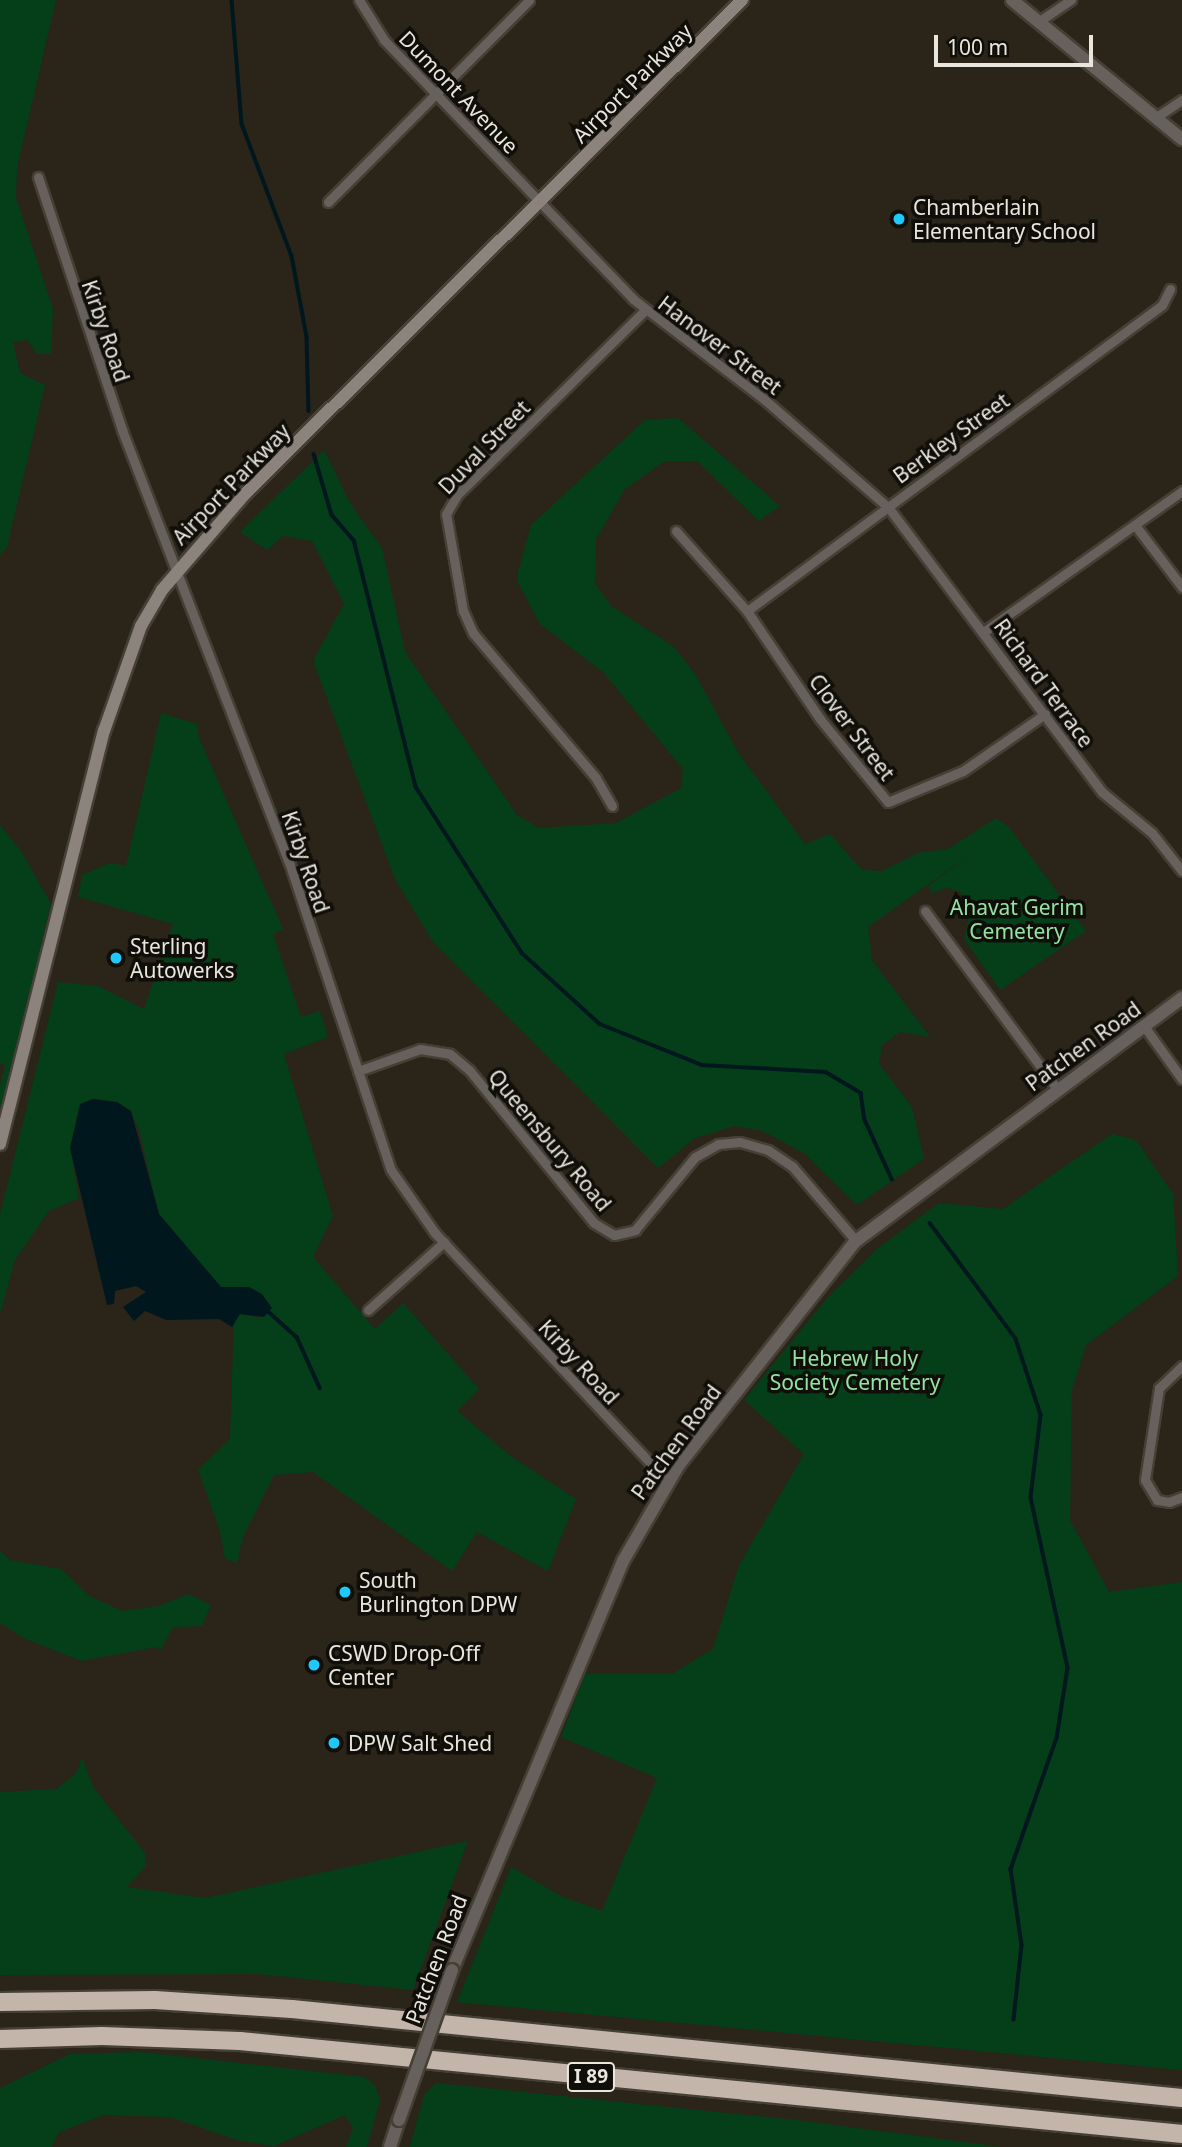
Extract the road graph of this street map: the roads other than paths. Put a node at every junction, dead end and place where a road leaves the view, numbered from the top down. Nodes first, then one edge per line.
1 (359, 0) edge
2 (529, 0) edge
3 (742, 0) edge
4 (1012, 0) edge
5 (1070, 0) edge
6 (1038, 22) junction
7 (437, 94) junction
8 (1182, 100) edge
9 (1155, 118) junction
10 (1182, 139) edge
11 (38, 177) dead end
12 (328, 202) dead end
13 (540, 203) junction
14 (1170, 289) dead end
15 (645, 310) junction
16 (1182, 491) edge
17 (888, 507) junction
18 (1135, 525) junction
19 (676, 531) dead end
20 (176, 570) junction
21 (1182, 587) edge
22 (747, 611) junction
23 (985, 631) junction
24 (1045, 714) junction
25 (612, 806) dead end
26 (1182, 871) edge
27 (925, 911) dead end
28 (1182, 998) edge
29 (1144, 1026) junction
30 (358, 1071) junction
31 (1182, 1079) edge
32 (1057, 1089) junction
33 (0, 1144) edge
34 (856, 1241) junction
35 (444, 1242) junction
36 (368, 1310) dead end
37 (1182, 1366) edge
38 (667, 1481) junction
39 (1182, 1497) edge
40 (0, 2002) edge
41 (0, 2039) edge
42 (1182, 2098) edge
43 (1182, 2134) edge
44 (390, 2147) edge

1 - 7 street, Dumont Avenue
2 - 7 street
3 - 13 main road, Airport Parkway
4 - 6 street
5 - 6 street
6 - 9 street
7 - 12 street
7 - 13 street, Dumont Avenue
8 - 9 street
9 - 10 street
11 - 20 street, Kirby Road
13 - 15 street, Hanover Street
13 - 20 main road, Airport Parkway
14 - 17 street, Berkley Street
15 - 17 street, Hanover Street
15 - 25 street, Duval Street
16 - 18 street
17 - 22 street, Berkley Street
17 - 23 street, Richard Terrace
18 - 21 street
18 - 23 street
19 - 22 street, Clover Street
20 - 30 street, Kirby Road
20 - 33 main road, Airport Parkway
22 - 24 street, Clover Street
23 - 24 street, Richard Terrace
24 - 26 street, Richard Terrace
27 - 32 street
28 - 29 street, Patchen Road
29 - 31 street
29 - 32 street, Patchen Road
30 - 34 street, Queensbury Road
30 - 35 street, Kirby Road
32 - 34 street, Patchen Road
34 - 38 street, Patchen Road
35 - 36 street
35 - 38 street, Kirby Road
37 - 39 street
38 - 44 street, Patchen Road, bridge
40 - 42 highway, I 89
41 - 43 highway, I 89

